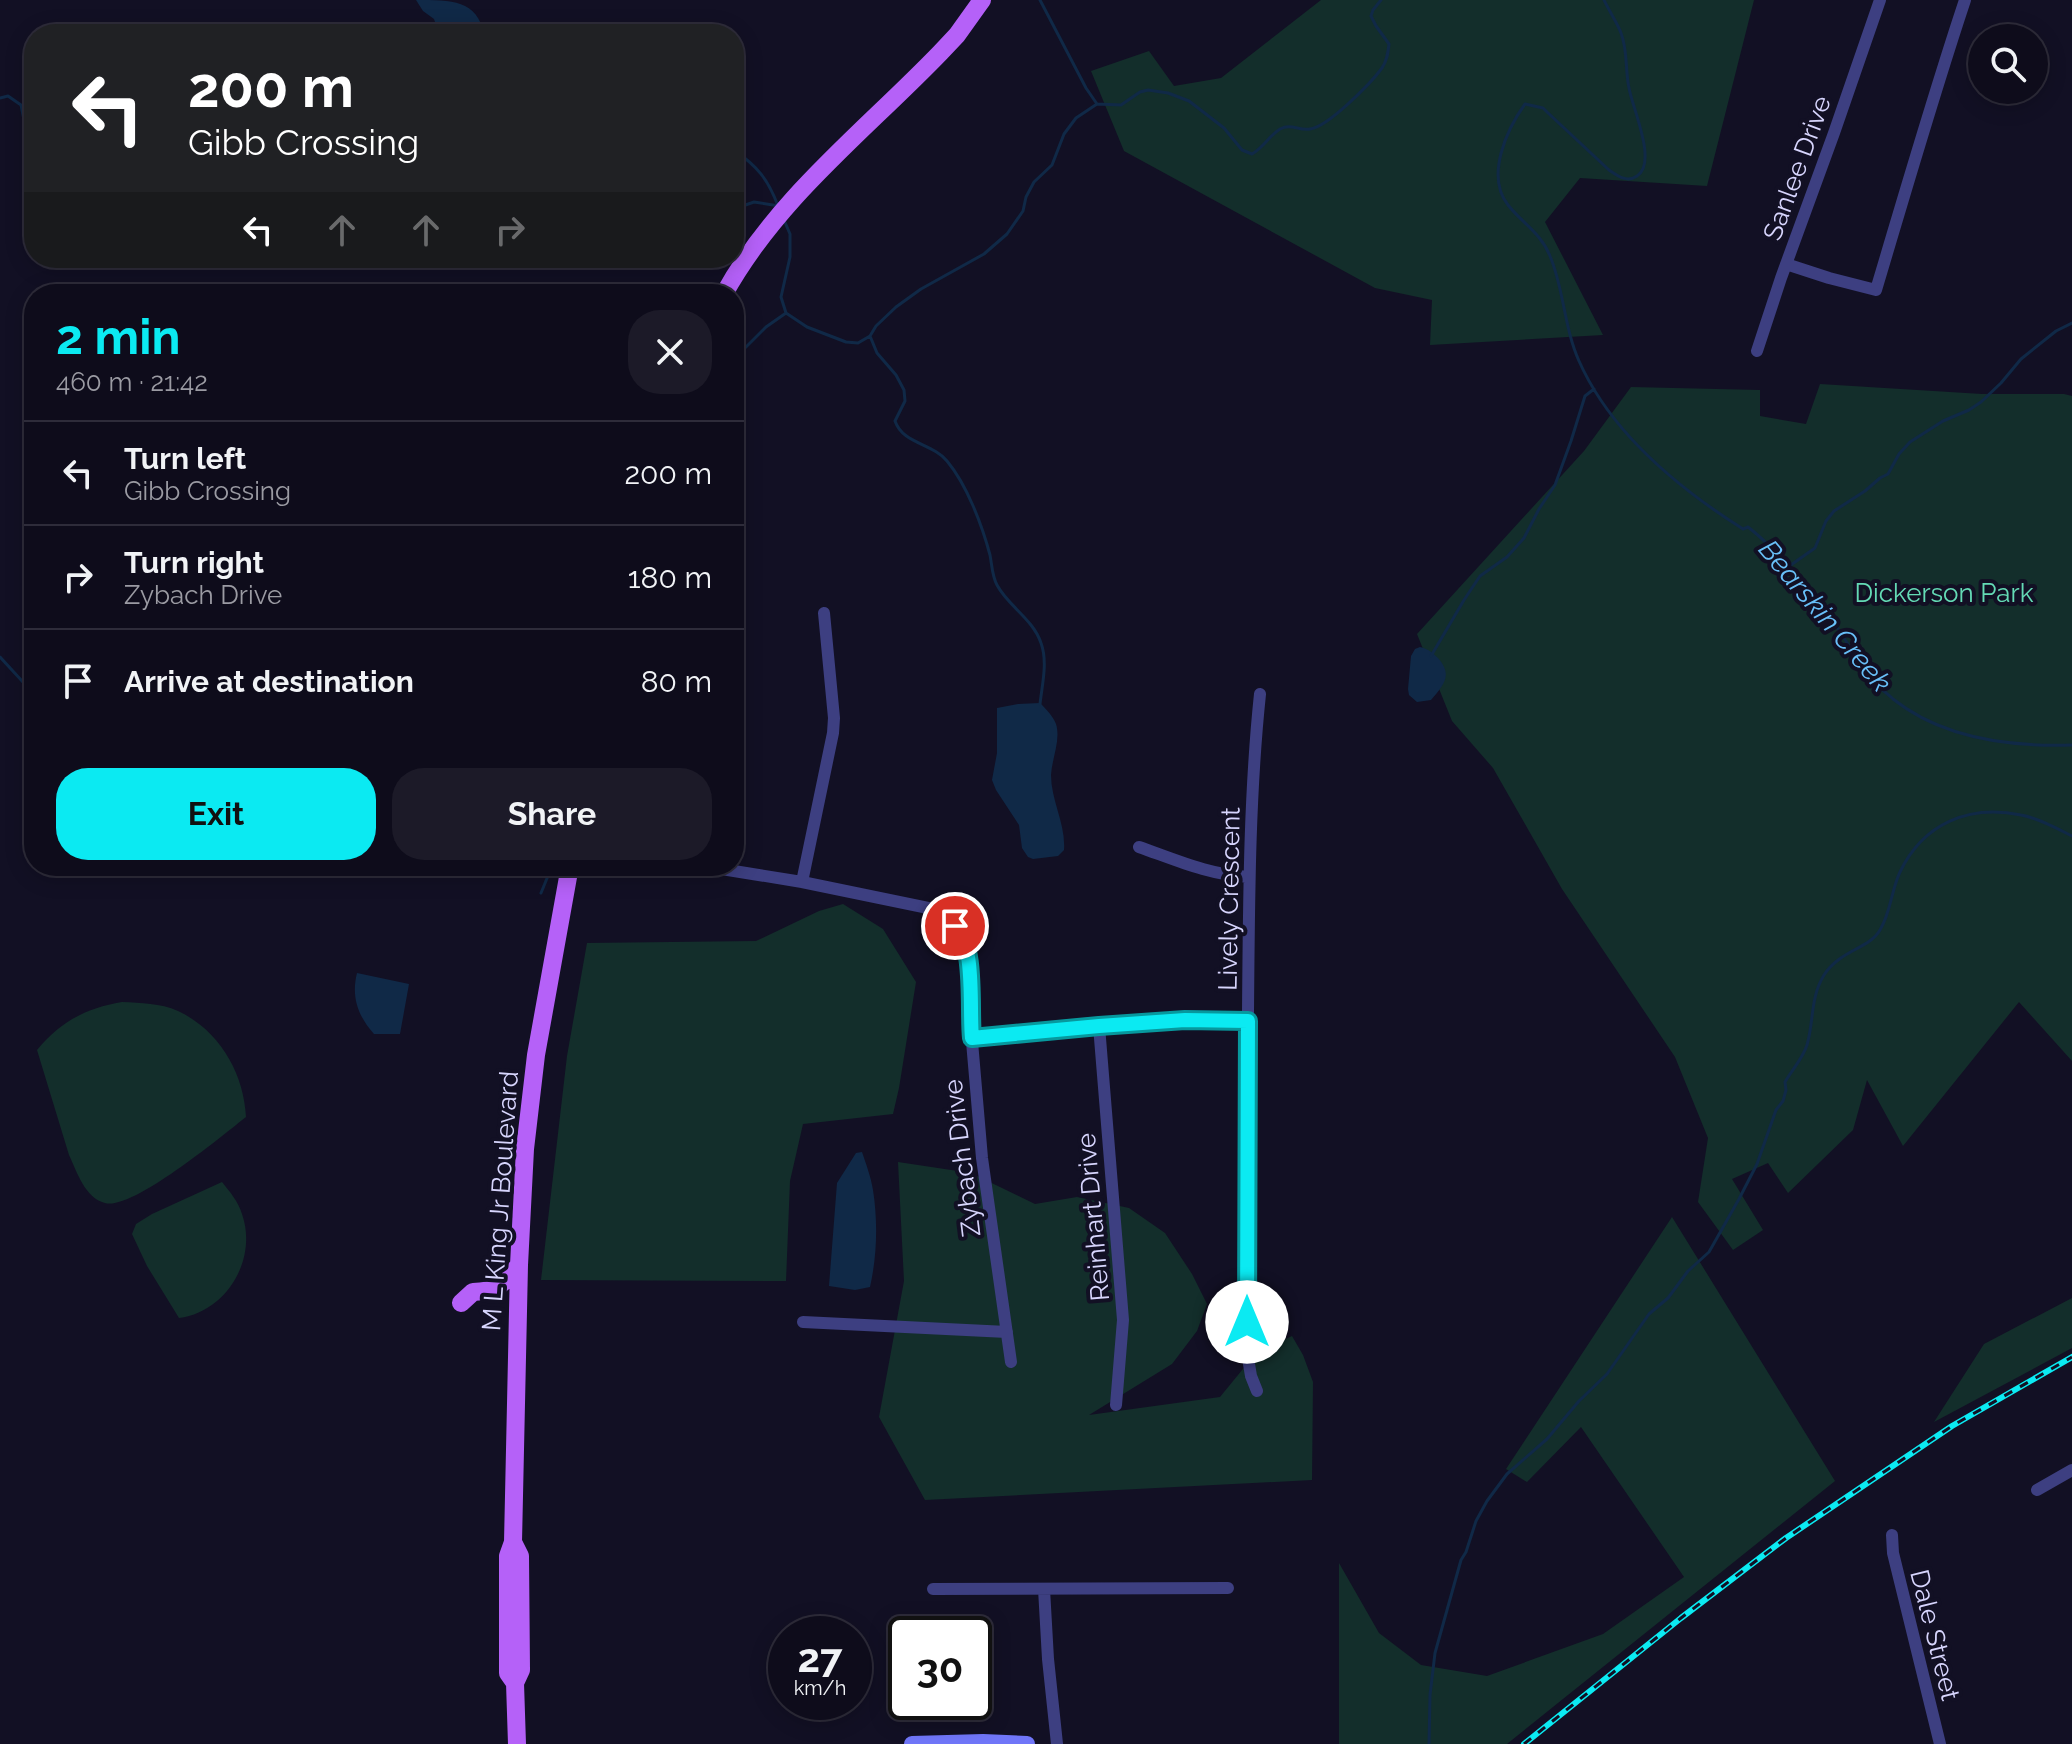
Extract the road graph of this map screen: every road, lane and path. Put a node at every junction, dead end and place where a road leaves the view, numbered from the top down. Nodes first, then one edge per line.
1 (982, 0) edge
2 (1880, 0) edge
3 (1965, 0) edge
4 (744, 264) edge
5 (1786, 264) junction
6 (1757, 351) dead end
7 (824, 613) dead end
8 (1260, 694) dead end
9 (1139, 847) dead end
10 (744, 873) edge
11 (568, 876) edge
12 (1249, 877) junction
13 (802, 882) junction
14 (1248, 1021) junction
15 (1099, 1026) junction
16 (972, 1038) junction
17 (519, 1265) junction
18 (461, 1303) dead end
19 (803, 1322) dead end
20 (1007, 1332) junction
21 (1011, 1362) dead end
22 (1257, 1391) dead end
23 (1116, 1405) dead end
24 (2072, 1470) edge
25 (2037, 1490) dead end
26 (1892, 1535) dead end
27 (1228, 1588) dead end
28 (933, 1589) dead end
29 (1044, 1589) junction
30 (517, 1744) edge
31 (912, 1744) edge
32 (1027, 1744) edge
33 (1057, 1744) edge
34 (1940, 1744) edge

1 - 4 main road
2 - 5 street, Sanlee Drive
3 - 5 street
5 - 6 street, Sanlee Drive
7 - 13 street
8 - 12 street, Lively Crescent
9 - 12 street
10 - 13 street, Zybach Drive
11 - 17 main road, M L King Jr Boulevard
12 - 14 street, Lively Crescent
13 - 16 street, Zybach Drive
14 - 15 street
14 - 22 street, Lively Crescent
15 - 16 street
15 - 23 street, Reinhart Drive
16 - 20 street, Zybach Drive
17 - 18 main road
17 - 30 main road, M L King Jr Boulevard
19 - 20 street
20 - 21 street, Zybach Drive
24 - 25 street
26 - 34 street, Dale Street
27 - 29 street
28 - 29 street
29 - 33 street
31 - 32 main road

